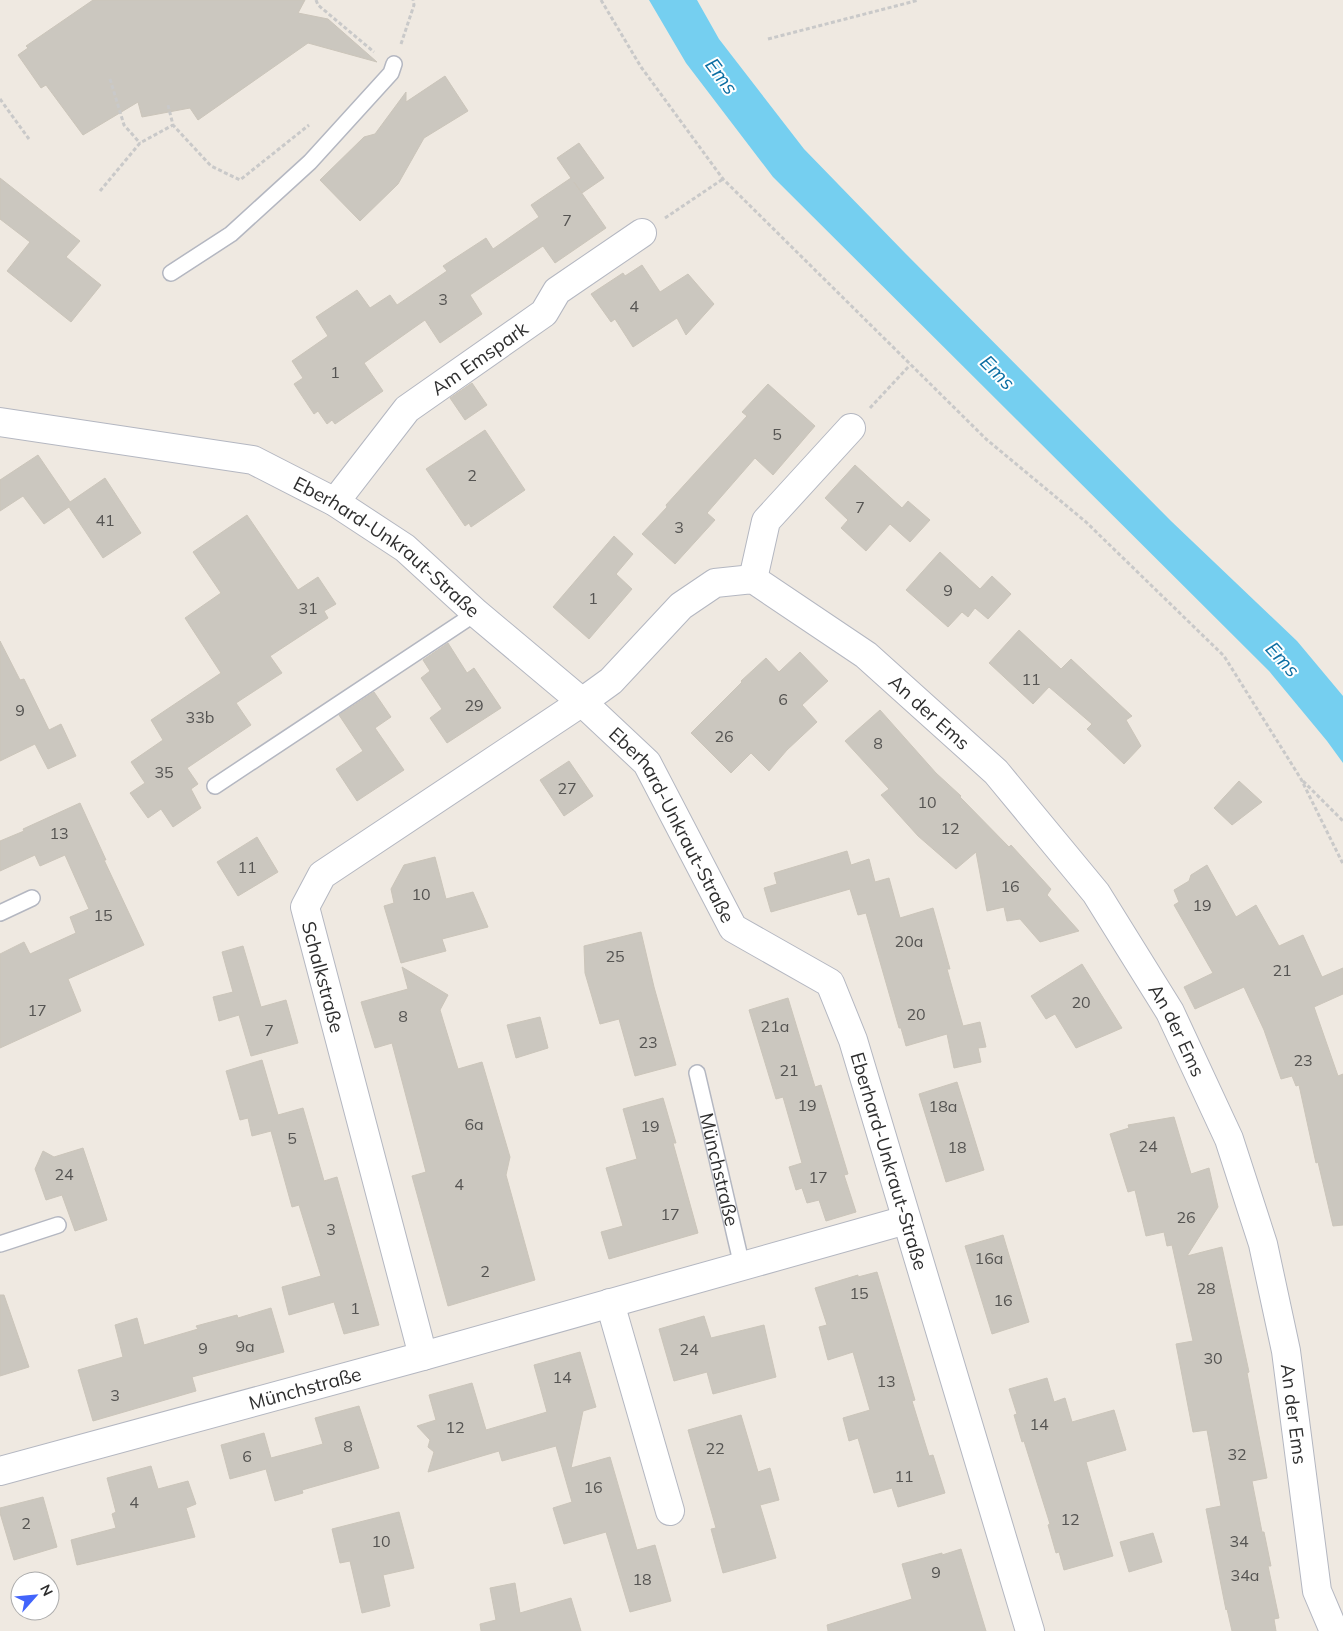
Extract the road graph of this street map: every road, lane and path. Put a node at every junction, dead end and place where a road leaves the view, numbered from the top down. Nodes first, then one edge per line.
1 (316, 0) edge
2 (413, 0) edge
3 (601, 0) edge
4 (920, 0) edge
5 (768, 39) dead end
6 (394, 64) junction
7 (110, 79) dead end
8 (0, 99) edge
9 (168, 105) dead end
10 (317, 120) dead end
11 (173, 125) junction
12 (29, 139) dead end
13 (140, 143) junction
14 (723, 178) junction
15 (100, 191) dead end
16 (642, 234) joint
17 (171, 273) dead end
18 (910, 365) junction
19 (0, 422) edge
20 (851, 428) joint
21 (335, 502) junction
22 (753, 579) junction
23 (476, 612) junction
24 (582, 702) junction
25 (1301, 779) junction
26 (215, 786) dead end
27 (1343, 821) edge
28 (1343, 864) edge
29 (32, 898) dead end
30 (0, 913) edge
31 (697, 1073) dead end
32 (906, 1220) junction
33 (58, 1225) dead end
34 (0, 1244) edge
35 (742, 1266) junction
36 (610, 1303) junction
37 (423, 1356) junction
38 (0, 1471) edge
39 (670, 1512) dead end
40 (1030, 1631) edge
41 (1334, 1631) edge

1 - 6 path
2 - 6 path
3 - 14 path
4 - 5 path
6 - 17 lane
7 - 13 path
8 - 12 path
9 - 11 path
10 - 11 path
11 - 13 path
13 - 15 path
14 - 16 path
14 - 18 path
16 - 21 street, Am Emspark
18 - 20 path
18 - 25 path
19 - 21 street, Eberhard-Unkraut-Straße
20 - 22 street
21 - 23 street, Eberhard-Unkraut-Straße
22 - 24 street
22 - 41 street, An der Ems
23 - 24 street, Eberhard-Unkraut-Straße
23 - 26 lane
24 - 32 street, Eberhard-Unkraut-Straße
24 - 37 street, Schalkstraße
25 - 27 path
25 - 28 path
29 - 30 lane
31 - 35 lane, Münchstraße
32 - 35 street, Münchstraße
32 - 40 street, Eberhard-Unkraut-Straße
33 - 34 lane
35 - 36 street, Münchstraße
36 - 37 street, Münchstraße
36 - 39 street
37 - 38 street, Münchstraße

